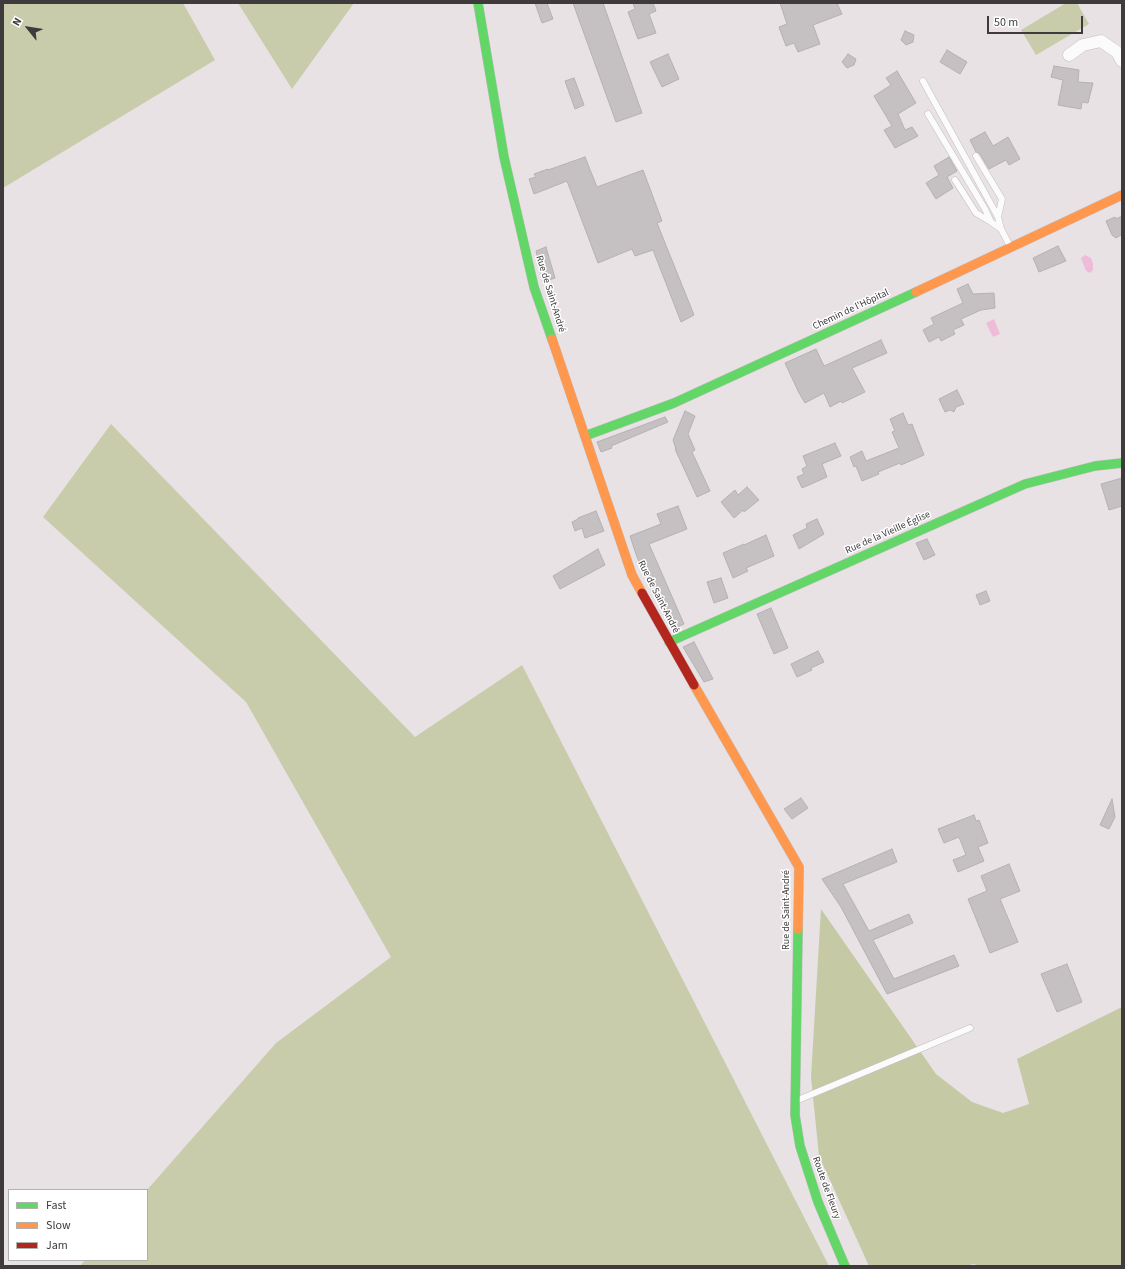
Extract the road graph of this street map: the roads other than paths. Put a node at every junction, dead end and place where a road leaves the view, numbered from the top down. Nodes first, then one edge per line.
1 (478, 3) edge
2 (1069, 55) dead end
3 (1122, 62) edge
4 (923, 81) dead end
5 (928, 114) dead end
6 (976, 156) dead end
7 (954, 180) dead end
8 (1122, 195) edge
9 (998, 217) junction
10 (991, 222) junction
11 (1001, 229) junction
12 (1011, 248) junction
13 (585, 436) junction
14 (1122, 464) edge
15 (669, 642) junction
16 (970, 1028) dead end
17 (796, 1101) junction
18 (795, 1115) joint
19 (845, 1266) edge

1 - 13 street, Rue de Saint-André
2 - 3 street
4 - 9 lane
5 - 10 lane
6 - 9 lane
7 - 10 lane
8 - 12 street, Chemin de l'Hôpital
9 - 11 lane
10 - 11 lane
11 - 12 lane
12 - 13 street, Chemin de l'Hôpital
13 - 15 street, Rue de Saint-André
14 - 15 street, Rue de la Vieille Église
15 - 17 street, Rue de Saint-André
16 - 17 lane
17 - 18 street, Rue de Saint-André
18 - 19 street, Route de Fleury

